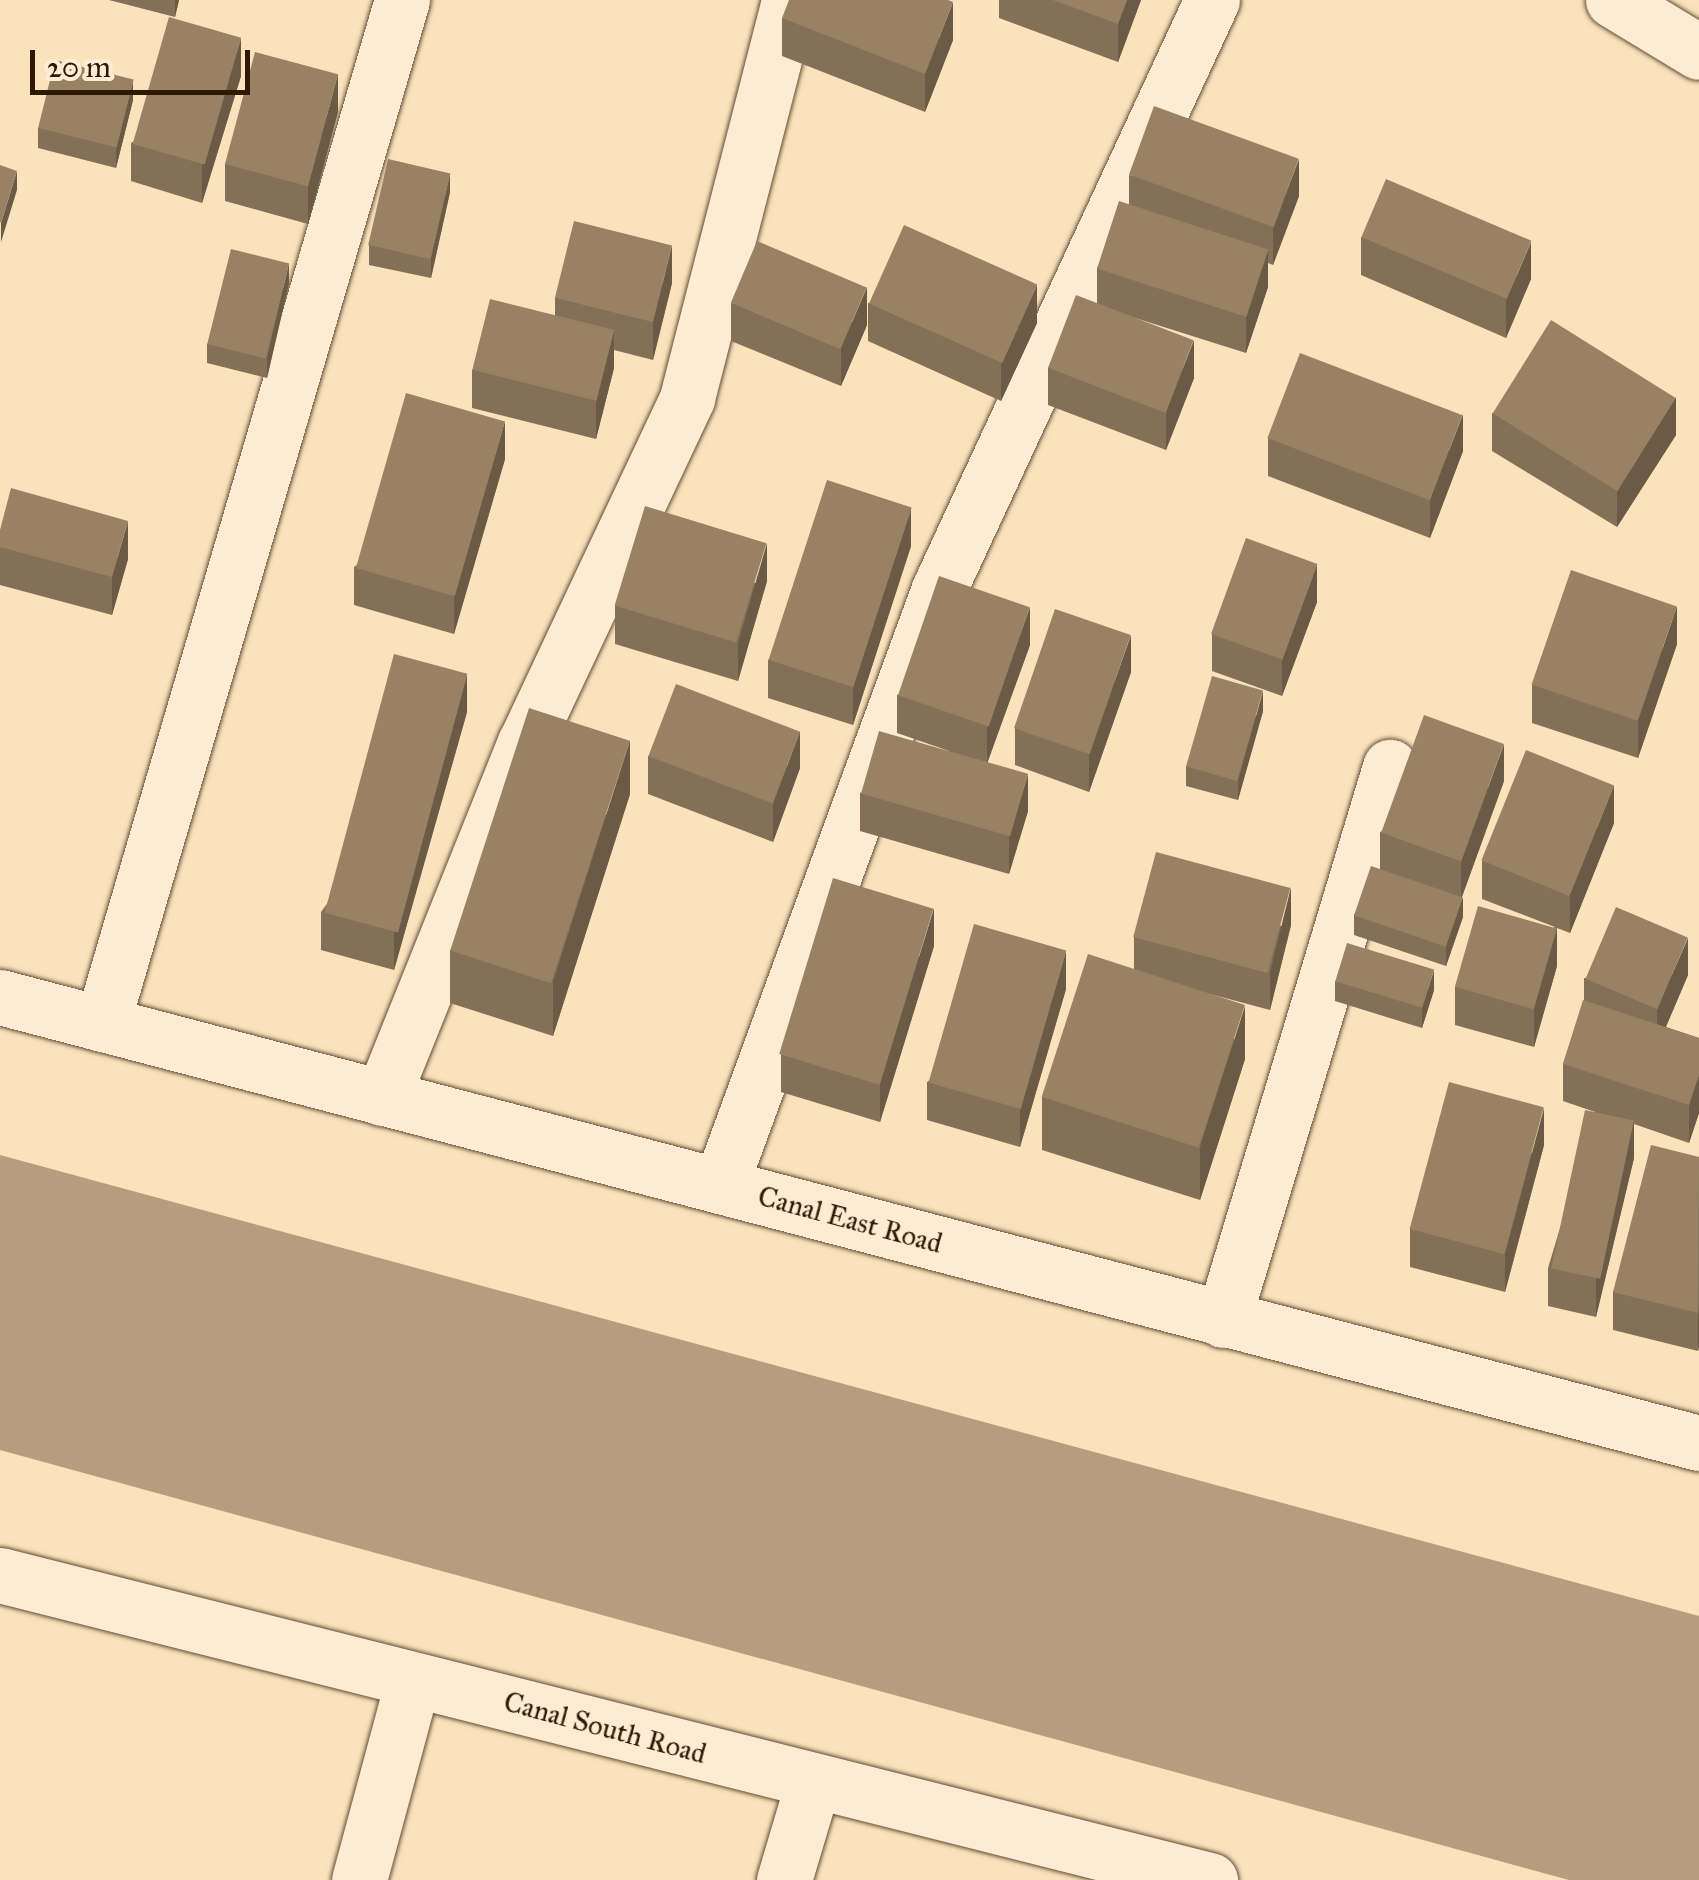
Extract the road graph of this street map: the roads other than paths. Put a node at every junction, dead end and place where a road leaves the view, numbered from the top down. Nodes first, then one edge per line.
1 (402, 0) edge
2 (789, 0) edge
3 (1212, 0) edge
4 (1614, 0) edge
5 (1699, 52) edge
6 (1390, 766) dead end
7 (0, 997) edge
8 (102, 1024) junction
9 (382, 1098) junction
10 (720, 1186) junction
11 (1223, 1320) junction
12 (1699, 1443) edge
13 (0, 1576) edge
14 (413, 1680) junction
15 (812, 1783) junction
16 (359, 1880) edge
17 (784, 1880) edge
18 (1210, 1880) edge

1 - 8 street
2 - 9 street
3 - 10 street
4 - 5 street
6 - 11 street
7 - 8 street, Canal East Road
8 - 9 street, Canal East Road
9 - 10 street, Canal East Road
10 - 11 street, Canal East Road
11 - 12 street, Canal East Road
13 - 14 street, Canal South Road
14 - 15 street, Canal South Road
14 - 16 street
15 - 17 street
15 - 18 street, Canal South Road

